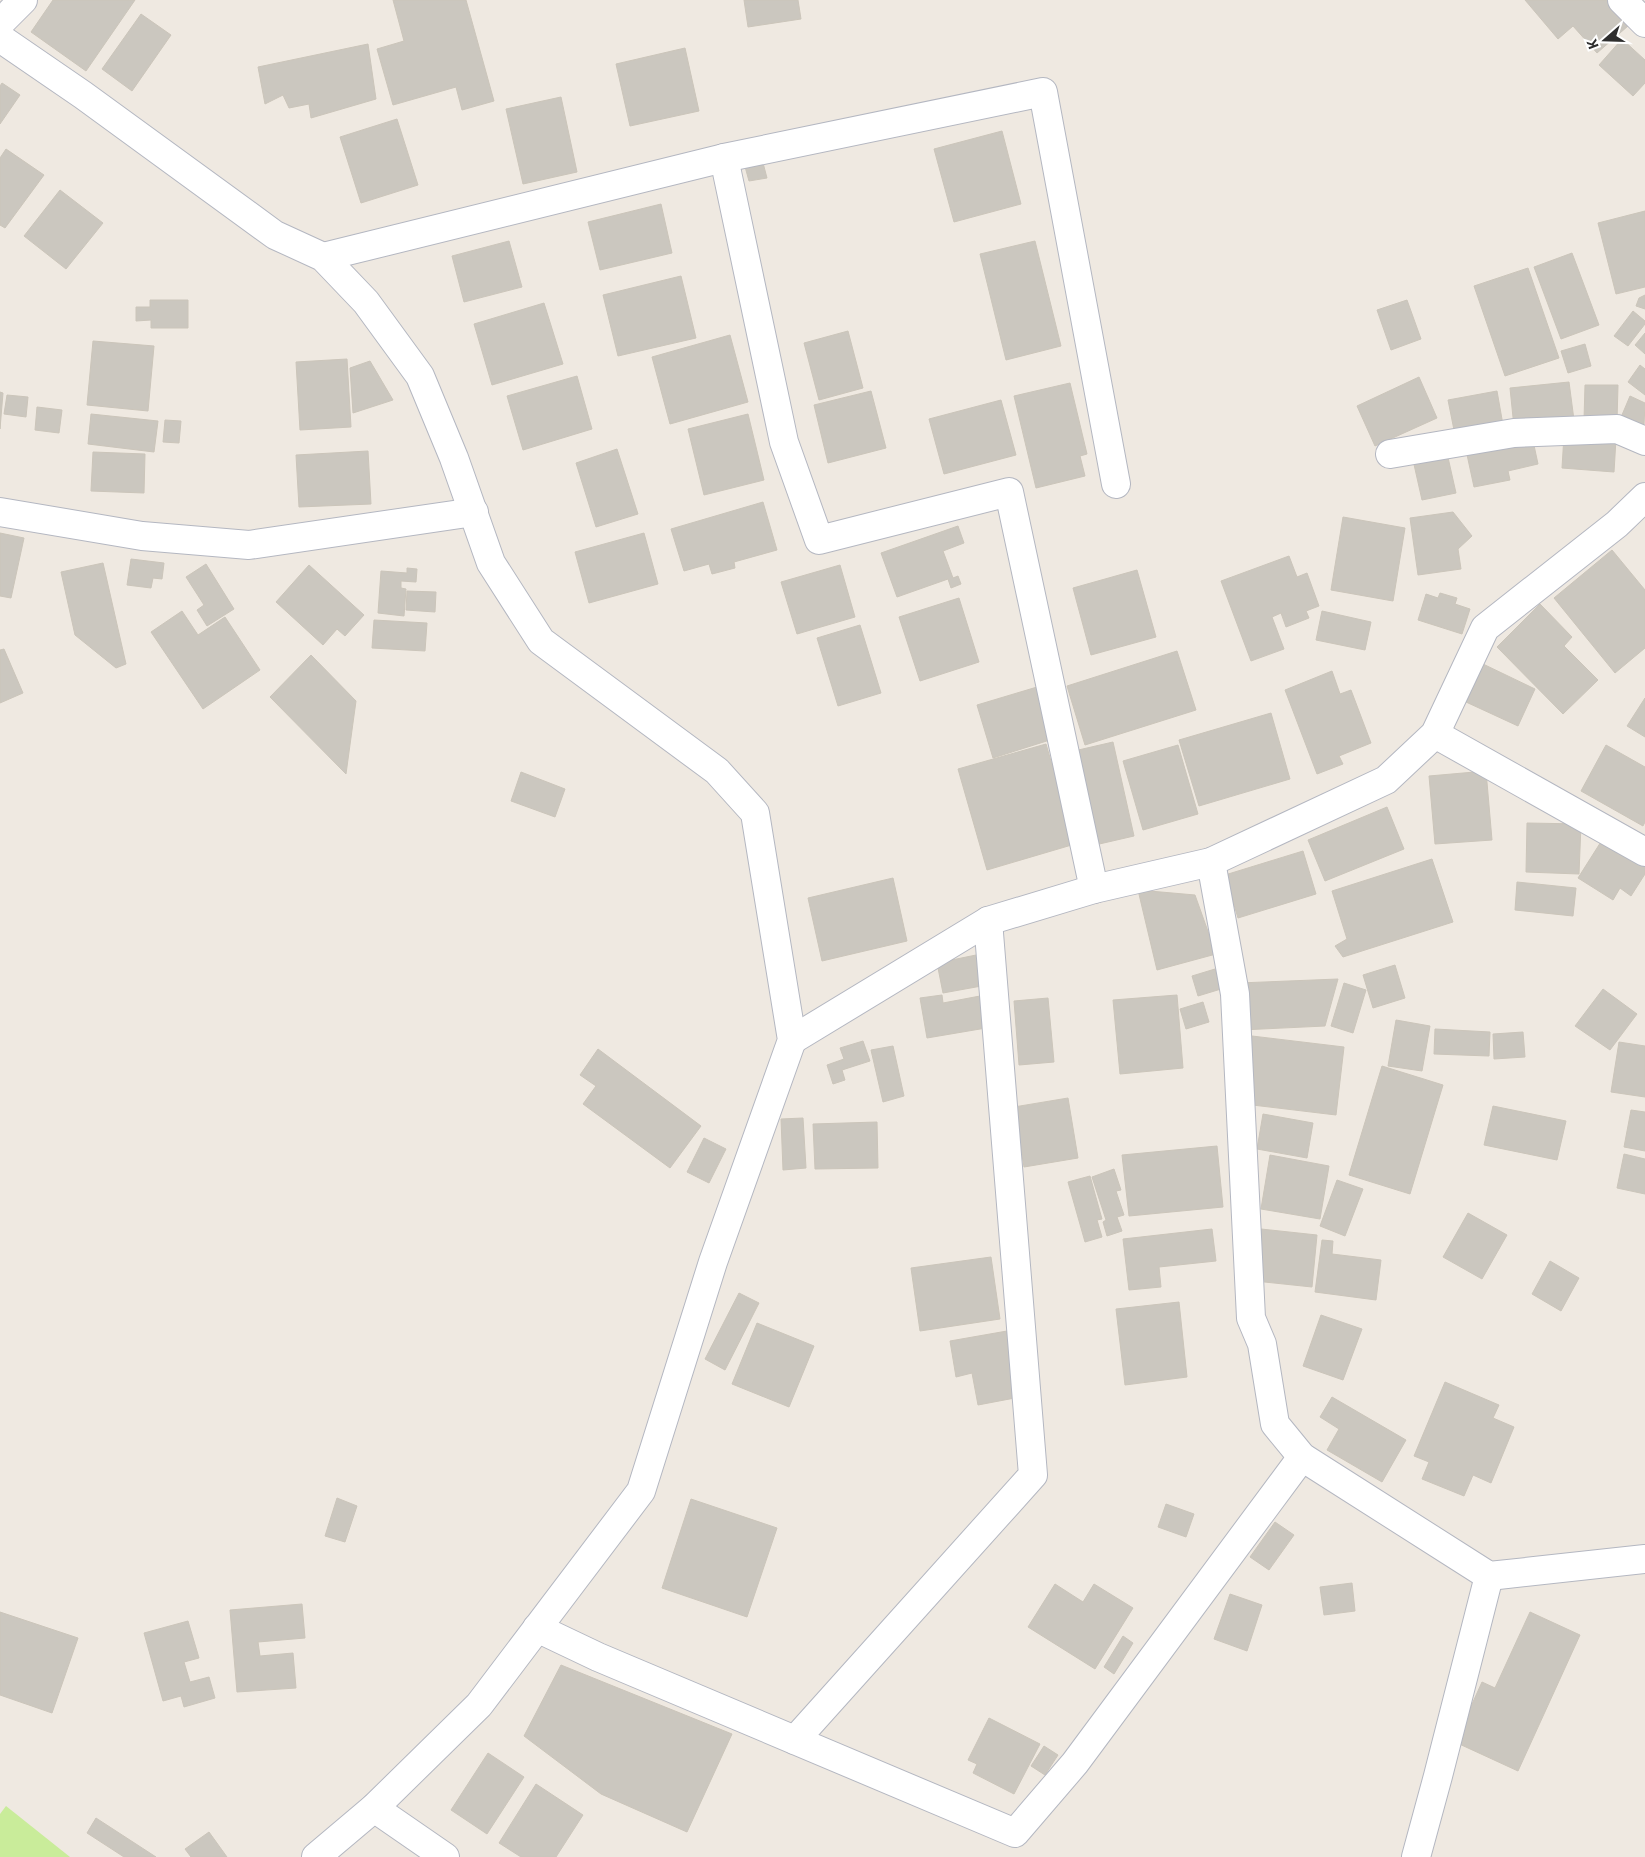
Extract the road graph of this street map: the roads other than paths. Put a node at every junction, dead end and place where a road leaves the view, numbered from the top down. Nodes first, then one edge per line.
1 (23, 0) edge
2 (1622, 0) edge
3 (0, 23) edge
4 (1645, 23) edge
5 (0, 38) edge
6 (724, 158) junction
7 (323, 257) junction
8 (1645, 441) edge
9 (1390, 454) dead end
10 (1116, 484) dead end
11 (1645, 497) edge
12 (0, 512) edge
13 (474, 512) junction
14 (1435, 734) junction
15 (1645, 852) edge
16 (1211, 862) junction
17 (1094, 889) junction
18 (988, 921) junction
19 (792, 1040) junction
20 (1302, 1457) junction
21 (1645, 1560) edge
22 (1489, 1576) junction
23 (537, 1628) junction
24 (795, 1740) junction
25 (374, 1808) junction
26 (316, 1857) edge
27 (445, 1857) edge
28 (1416, 1857) edge

1 - 3 street
2 - 4 street
5 - 7 street
6 - 7 street
6 - 10 street
6 - 17 street
7 - 13 street
8 - 9 street
11 - 14 street
12 - 13 street
13 - 19 street
14 - 15 street
14 - 16 street
16 - 17 street
16 - 20 street
17 - 18 street
18 - 19 street
18 - 24 street
19 - 23 street
20 - 22 street
20 - 24 street
21 - 22 street
22 - 28 street
23 - 24 street
23 - 25 street
25 - 26 street
25 - 27 street

